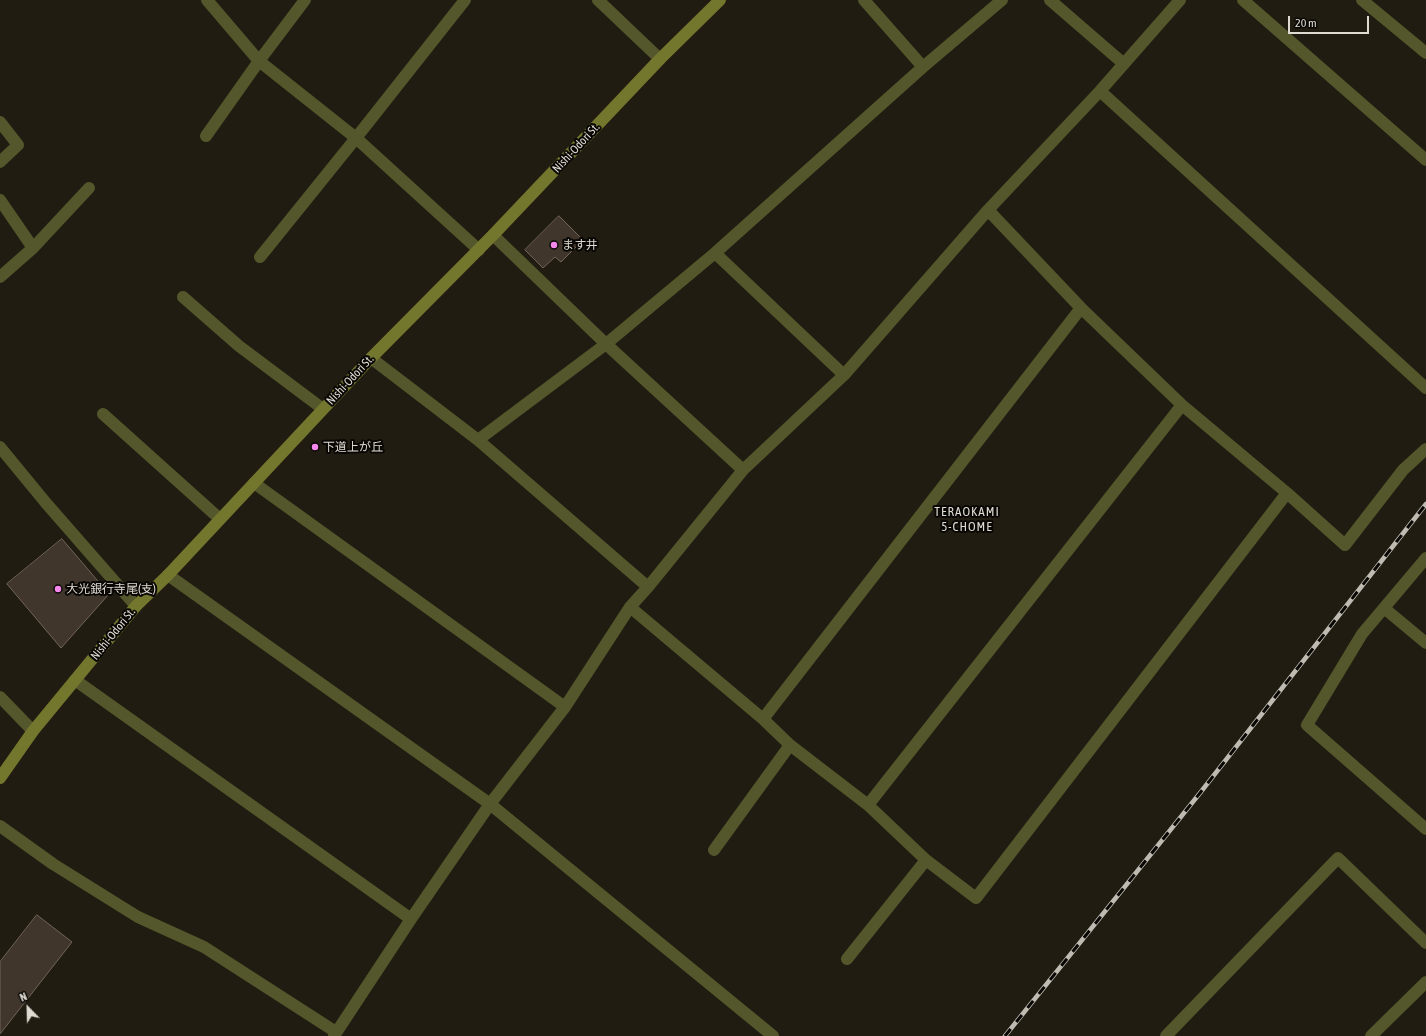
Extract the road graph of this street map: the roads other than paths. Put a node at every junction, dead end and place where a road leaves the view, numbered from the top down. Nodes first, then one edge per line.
1 (207, 0) edge
2 (305, 0) edge
3 (465, 0) edge
4 (598, 0) edge
5 (720, 0) edge
6 (864, 0) edge
7 (1002, 0) edge
8 (1050, 0) edge
9 (1180, 0) edge
10 (1243, 0) edge
11 (1362, 0) edge
12 (1426, 53) edge
13 (660, 59) junction
14 (259, 61) junction
15 (1124, 64) junction
16 (923, 67) junction
17 (1100, 91) junction
18 (0, 122) edge
19 (206, 136) dead end
20 (356, 138) junction
21 (1426, 160) edge
22 (0, 162) edge
23 (89, 188) dead end
24 (0, 200) edge
25 (988, 210) junction
26 (494, 235) junction
27 (33, 248) junction
28 (479, 250) junction
29 (715, 253) junction
30 (260, 258) dead end
31 (0, 277) edge
32 (183, 297) dead end
33 (1081, 308) junction
34 (606, 344) junction
35 (371, 358) junction
36 (844, 375) junction
37 (1426, 388) edge
38 (1182, 405) junction
39 (323, 409) junction
40 (103, 414) dead end
41 (478, 440) junction
42 (0, 447) edge
43 (1426, 449) edge
44 (743, 470) junction
45 (254, 483) junction
46 (1288, 493) junction
47 (220, 519) junction
48 (1426, 558) edge
49 (168, 575) junction
50 (648, 587) junction
51 (136, 606) junction
52 (630, 607) junction
53 (1384, 608) junction
54 (1426, 643) edge
55 (75, 680) junction
56 (0, 696) edge
57 (565, 707) junction
58 (763, 719) junction
59 (33, 731) junction
60 (790, 745) junction
61 (0, 778) edge
62 (490, 804) junction
63 (868, 805) junction
64 (0, 826) edge
65 (1426, 829) edge
66 (714, 850) dead end
67 (926, 860) junction
68 (411, 919) junction
69 (1426, 944) edge
70 (847, 959) dead end
71 (1426, 982) edge
72 (335, 1034) edge
73 (774, 1036) edge
74 (1166, 1036) edge
75 (1371, 1036) edge

1 - 14 street
2 - 14 street
3 - 20 street
4 - 13 street
5 - 13 street, Nishi-Odori St.
6 - 16 street
7 - 16 street
8 - 15 street
9 - 15 street
10 - 21 street
11 - 12 street
13 - 26 street, Nishi-Odori St.
14 - 19 street
14 - 20 street
15 - 17 street
16 - 29 street
17 - 25 street
17 - 37 street
18 - 22 street
20 - 28 street
20 - 30 street
23 - 27 street
24 - 27 street
25 - 33 street
25 - 36 street
26 - 28 street, Nishi-Odori St.
26 - 34 street
27 - 31 street
28 - 35 street, Nishi-Odori St.
29 - 34 street
29 - 36 street
32 - 39 street
33 - 38 street
33 - 58 street
34 - 41 street
34 - 44 street
35 - 39 street, Nishi-Odori St.
35 - 41 street
36 - 44 street
38 - 46 street
38 - 63 street
39 - 45 street, Nishi-Odori St.
40 - 47 street
41 - 50 street
42 - 51 street
43 - 46 street
44 - 50 street
45 - 47 street, Nishi-Odori St.
45 - 57 street
46 - 67 street
47 - 49 street, Nishi-Odori St.
48 - 53 street
49 - 51 street, Nishi-Odori St.
49 - 62 street
50 - 52 street
51 - 55 street, Nishi-Odori St.
52 - 57 street
52 - 58 street
53 - 54 street
53 - 65 street
55 - 59 street, Nishi-Odori St.
55 - 68 street
56 - 59 street
57 - 62 street
58 - 60 street
59 - 61 street, Nishi-Odori St.
60 - 63 street
60 - 66 street
62 - 68 street
62 - 73 street
63 - 67 street
64 - 72 street
67 - 70 street
68 - 72 street
69 - 74 street
71 - 75 street

